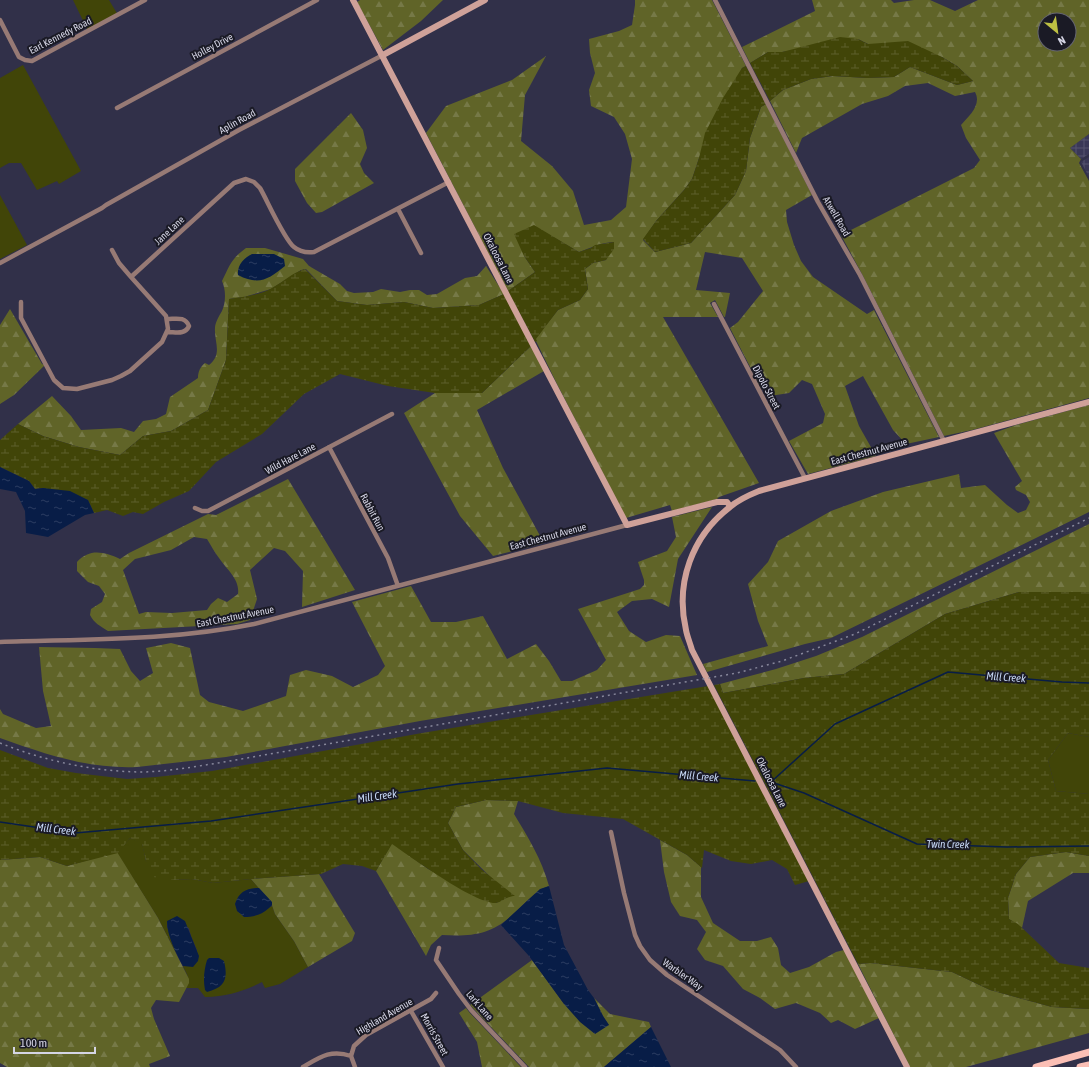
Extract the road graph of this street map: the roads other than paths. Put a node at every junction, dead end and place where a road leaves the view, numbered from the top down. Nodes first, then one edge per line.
1 (145, 0) edge
2 (317, 0) edge
3 (353, 0) edge
4 (485, 0) edge
5 (715, 0) edge
6 (0, 20) edge
7 (383, 55) junction
8 (117, 108) dead end
9 (449, 182) junction
10 (398, 209) junction
11 (112, 250) dead end
12 (421, 253) dead end
13 (0, 263) edge
14 (132, 277) junction
15 (21, 302) dead end
16 (714, 304) dead end
17 (167, 319) junction
18 (168, 332) junction
19 (1089, 402) edge
20 (392, 414) dead end
21 (944, 441) junction
22 (329, 447) junction
23 (805, 478) junction
24 (730, 506) junction
25 (195, 508) dead end
26 (627, 525) junction
27 (398, 586) junction
28 (0, 642) edge
29 (611, 832) dead end
30 (439, 948) dead end
31 (436, 993) dead end
32 (411, 1011) junction
33 (1089, 1052) edge
34 (351, 1056) junction
35 (1089, 1065) edge
36 (303, 1067) edge
37 (355, 1067) edge
38 (443, 1067) edge
39 (525, 1067) edge
40 (796, 1067) edge
41 (907, 1067) edge
42 (1036, 1067) edge
43 (1080, 1067) edge

1 - 6 street, Earl Kennedy Road
2 - 8 street, Holley Drive
3 - 7 street, Okaloosa Lane
4 - 7 street, Aplin Road
5 - 21 street, Atwell Road
7 - 9 street, Okaloosa Lane
7 - 13 street, Aplin Road
9 - 10 street, Jane Lane
9 - 26 street, Okaloosa Lane
10 - 12 street
10 - 14 street, Jane Lane
11 - 14 street
14 - 17 street
15 - 18 street
16 - 23 street, Dipolo Street
17 - 18 street
17 - 18 street
19 - 21 street, East Chestnut Avenue
20 - 22 street, Wild Hare Lane
21 - 23 street, East Chestnut Avenue
22 - 25 street, Wild Hare Lane
22 - 27 street, Rabbit Run
23 - 24 street, East Chestnut Avenue
24 - 26 street, East Chestnut Avenue
24 - 41 street, Okaloosa Lane
26 - 27 street, East Chestnut Avenue
27 - 28 street, East Chestnut Avenue
29 - 40 street, Warbler Way
30 - 39 street, Lark Lane
31 - 32 street, Highland Avenue
32 - 34 street, Highland Avenue
32 - 38 street, Morris Street
33 - 42 main road
34 - 36 street
34 - 37 street
35 - 43 main road

